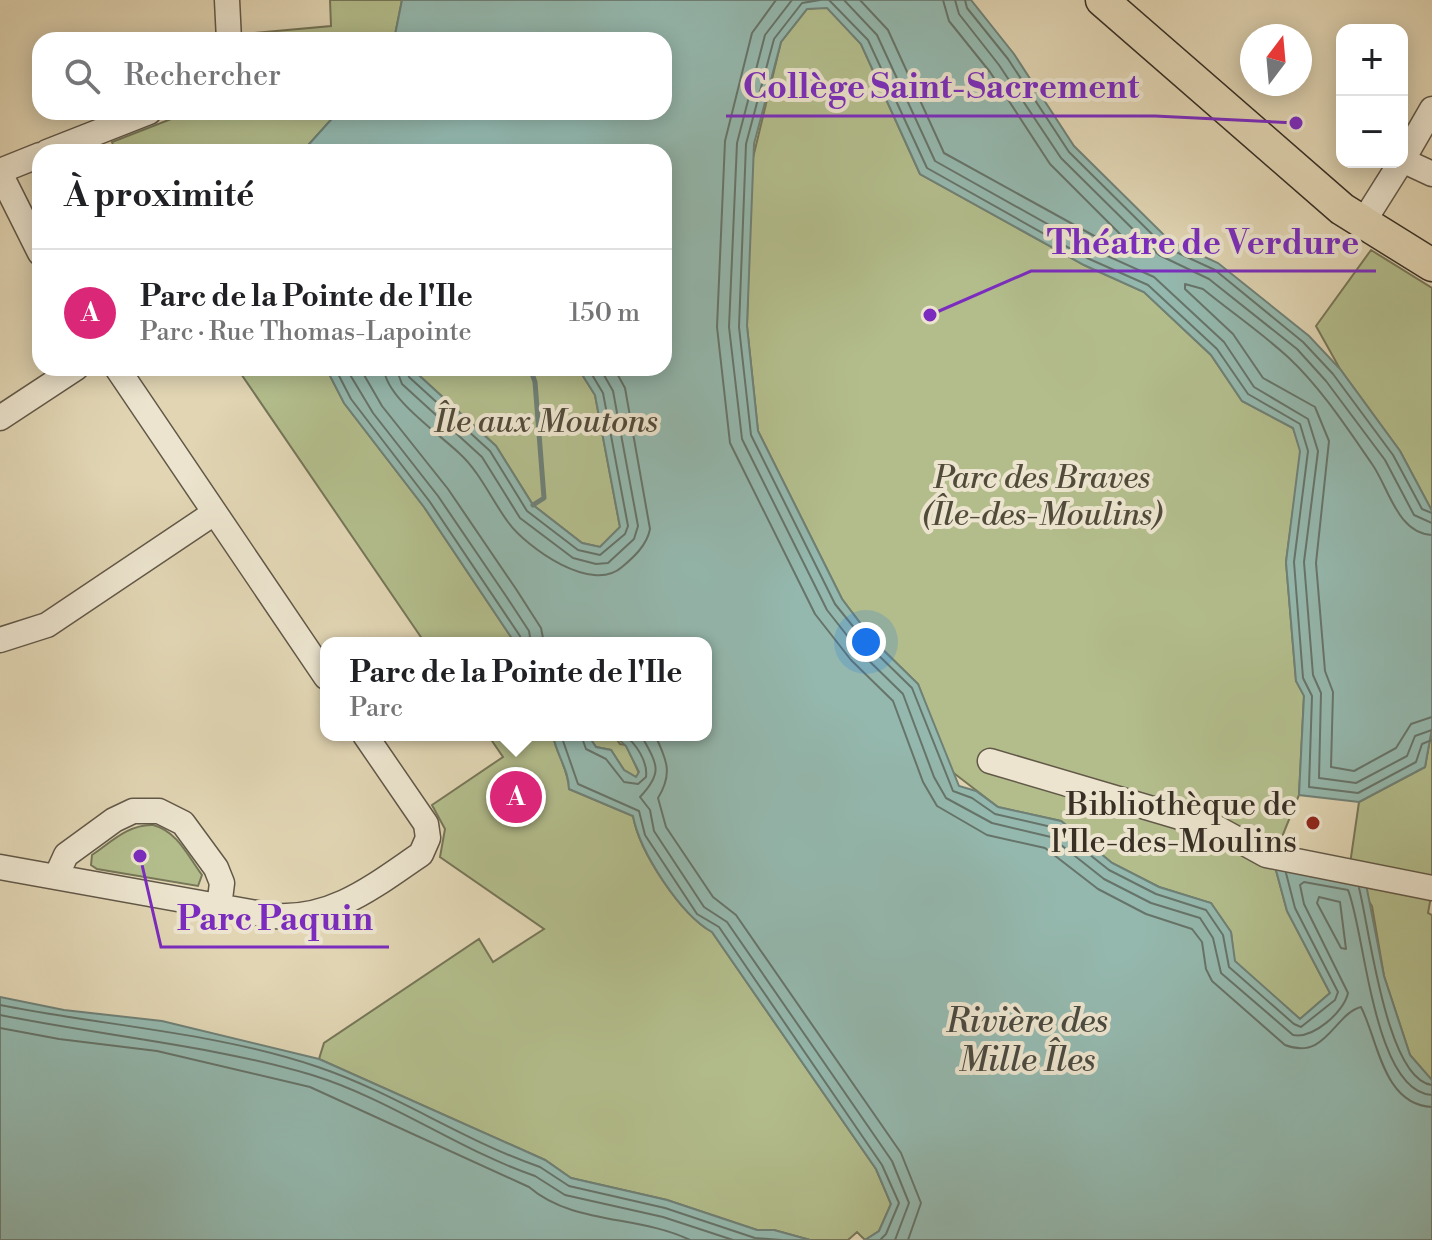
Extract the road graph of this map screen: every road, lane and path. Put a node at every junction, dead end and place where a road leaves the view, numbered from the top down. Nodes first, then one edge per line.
1 (227, 0) edge
2 (1102, 0) edge
3 (229, 32) edge
4 (1432, 109) edge
5 (129, 120) edge
6 (67, 144) edge
7 (1408, 151) edge
8 (32, 158) edge
9 (1408, 164) edge
10 (1398, 168) edge
11 (0, 172) edge
12 (1432, 174) edge
13 (1362, 224) junction
14 (32, 237) edge
15 (1432, 265) edge
16 (64, 376) edge
17 (122, 376) edge
18 (0, 418) edge
19 (214, 513) junction
20 (0, 640) edge
21 (320, 668) edge
22 (369, 741) edge
23 (990, 761) dead end
24 (0, 867) edge
25 (56, 877) junction
26 (1432, 888) edge
27 (219, 907) junction

1 - 3 street
2 - 13 main road
4 - 7 street
5 - 6 street
8 - 11 street
9 - 12 street
10 - 13 street
11 - 14 street
13 - 15 main road
16 - 18 street
17 - 19 street
19 - 20 street
19 - 21 street
22 - 27 street
23 - 26 street
24 - 25 street
25 - 27 street
25 - 27 street

